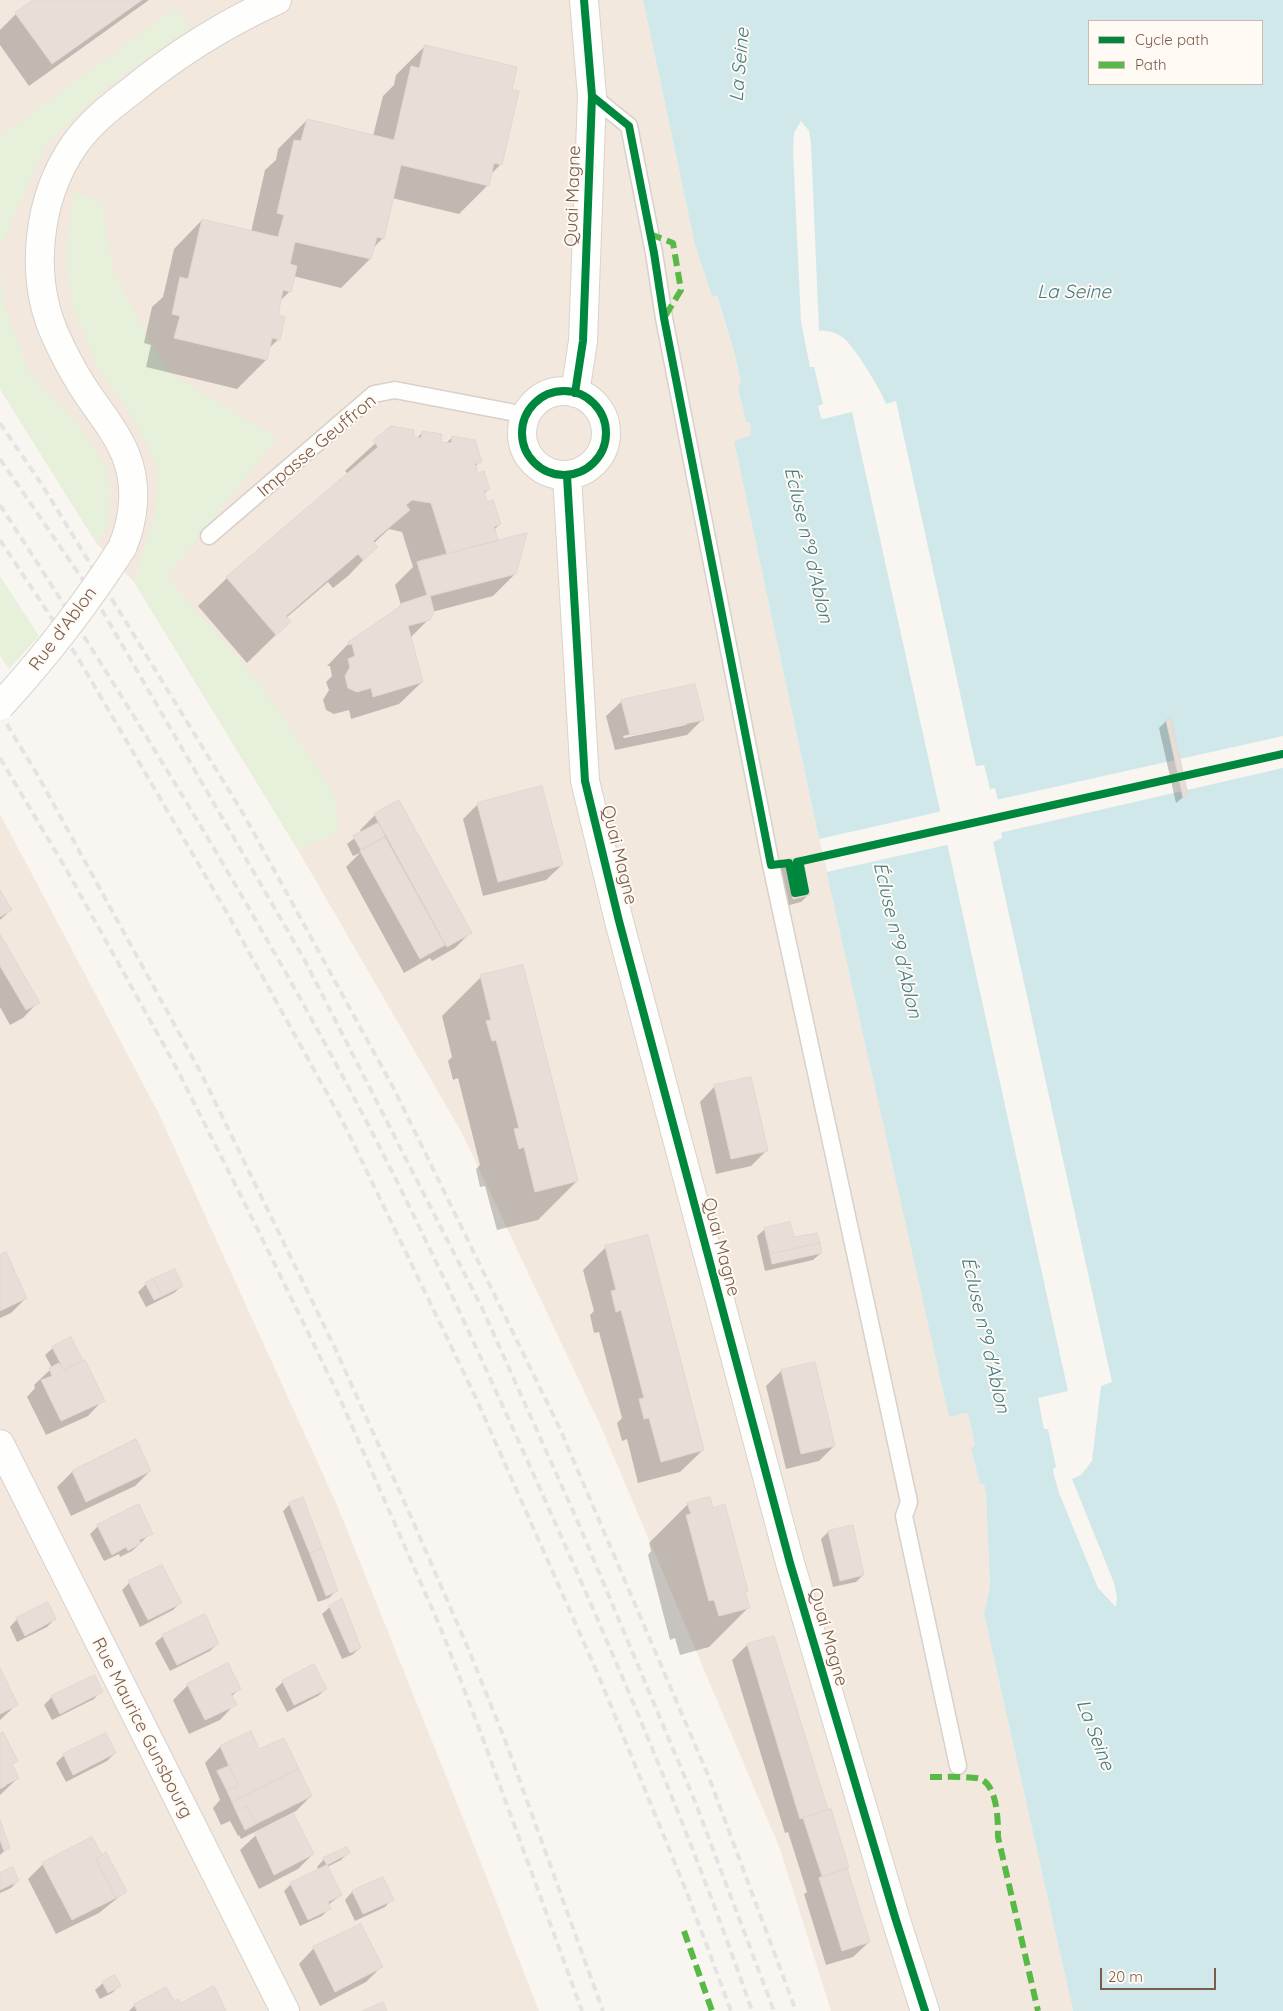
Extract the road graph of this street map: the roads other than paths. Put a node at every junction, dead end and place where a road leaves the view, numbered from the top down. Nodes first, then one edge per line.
1 (277, 0) edge
2 (584, 0) edge
3 (592, 96) junction
4 (575, 393) junction
5 (526, 415) junction
6 (567, 476) junction
7 (210, 536) dead end
8 (0, 706) edge
9 (0, 1444) edge
10 (958, 1766) dead end
11 (285, 2011) edge
12 (925, 2011) edge

1 - 8 main road, Rue d'Ablon, bridge
2 - 3 main road, Quai Magne
3 - 4 main road, Quai Magne
3 - 10 lane
4 - 5 main road
4 - 6 main road
5 - 6 main road
5 - 7 lane, Impasse Geuffron
6 - 12 main road, Quai Magne
9 - 11 main road, Rue Maurice Gunsbourg

